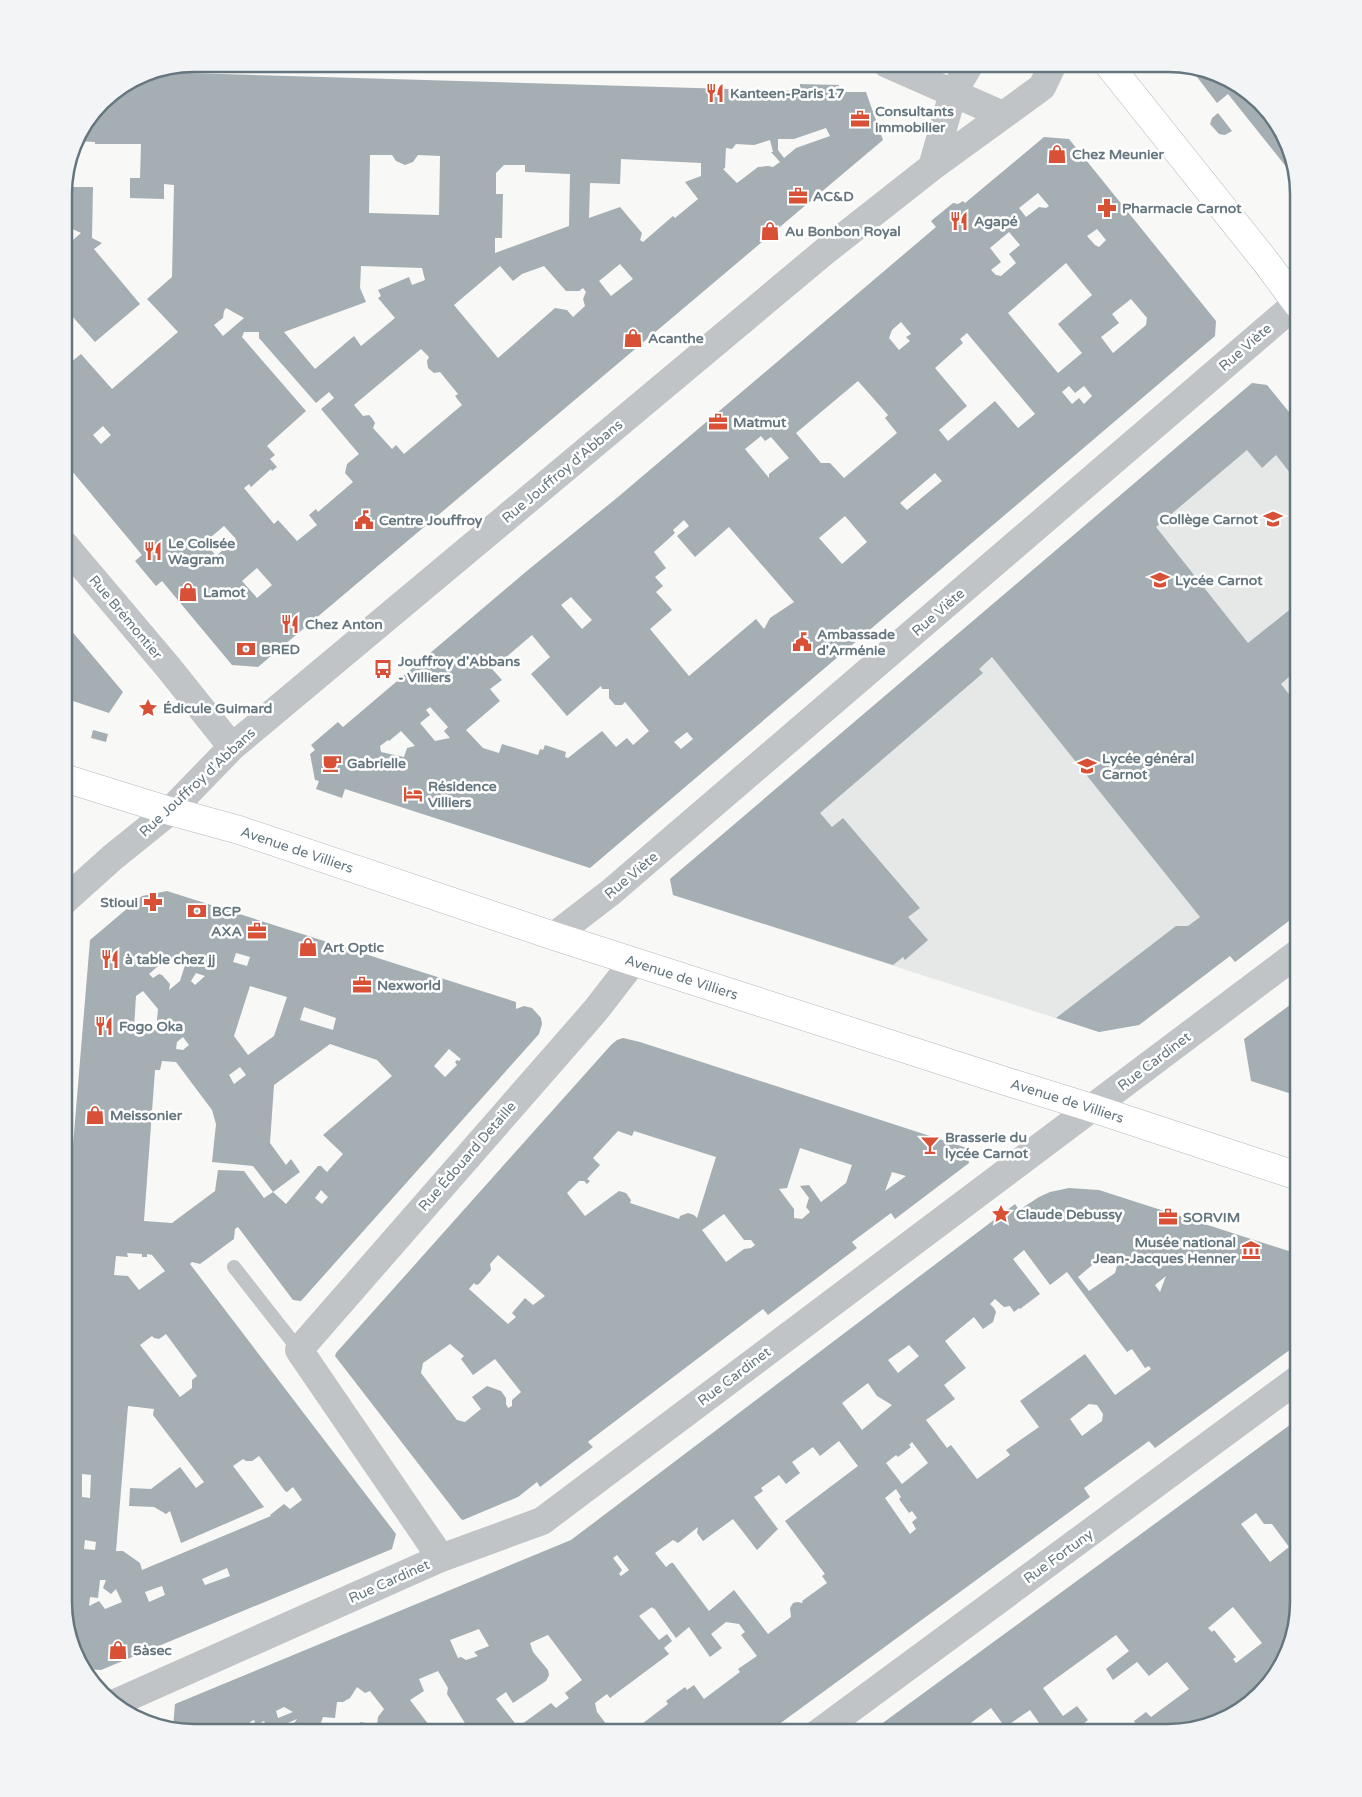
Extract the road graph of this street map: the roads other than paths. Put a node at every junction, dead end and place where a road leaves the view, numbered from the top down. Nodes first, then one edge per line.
1 (907, 73) edge
2 (965, 73) edge
3 (1049, 73) edge
4 (1115, 73) edge
5 (953, 93) junction
6 (1003, 115) junction
7 (932, 167) junction
8 (1290, 295) edge
9 (1290, 310) edge
10 (73, 555) edge
11 (232, 747) junction
12 (73, 781) edge
13 (170, 811) junction
14 (73, 893) edge
15 (554, 936) junction
16 (1290, 959) edge
17 (633, 962) junction
18 (1092, 1108) junction
19 (1290, 1173) edge
20 (234, 1267) dead end
21 (299, 1350) junction
22 (1290, 1385) edge
23 (441, 1558) junction
24 (122, 1700) edge
25 (830, 1724) edge

1 - 5 street
2 - 5 street
3 - 6 street, Rue Jouffroy d'Abbans
4 - 8 main road
5 - 6 street
5 - 7 street
6 - 7 street, Rue Jouffroy d'Abbans
7 - 11 street, Rue Jouffroy d'Abbans
9 - 15 street, Rue Viète
10 - 11 street, Rue Brémontier
11 - 13 street, Rue Jouffroy d'Abbans
12 - 13 main road, Avenue de Villiers
13 - 14 street, Rue Jouffroy d'Abbans
13 - 15 main road, Avenue de Villiers
15 - 17 main road, Avenue de Villiers
16 - 18 street, Rue Cardinet
17 - 18 main road, Avenue de Villiers
17 - 21 street, Rue Édouard Detaille
18 - 19 main road, Avenue de Villiers
18 - 23 street, Rue Cardinet
20 - 21 lane
21 - 23 street
22 - 25 street, Rue Fortuny
23 - 24 street, Rue Cardinet

